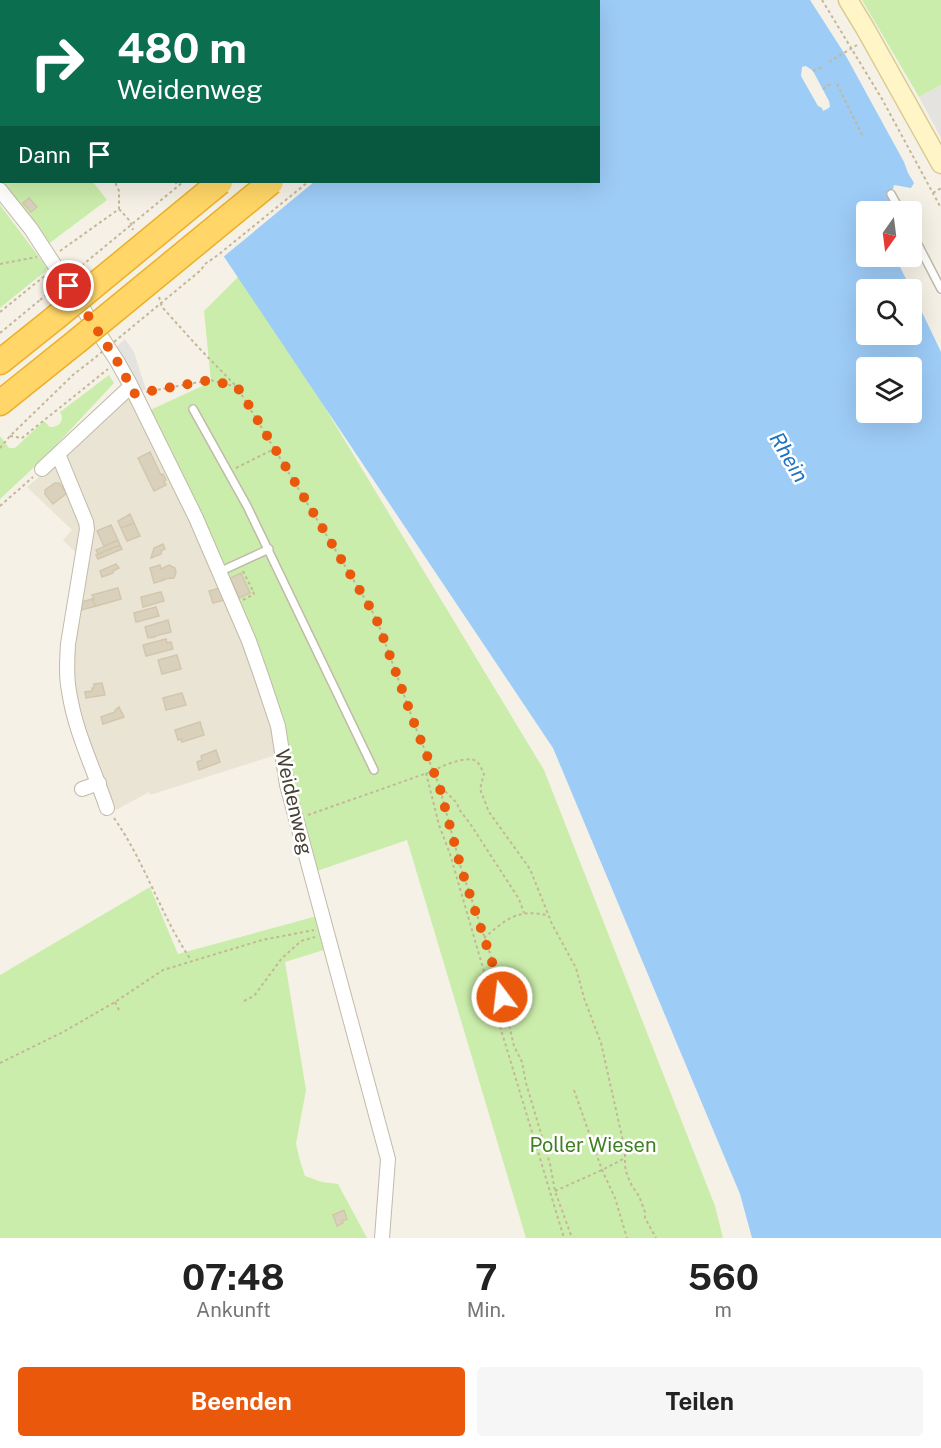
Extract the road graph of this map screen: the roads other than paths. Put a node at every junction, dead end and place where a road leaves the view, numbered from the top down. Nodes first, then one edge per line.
1 (848, 0) edge
2 (941, 164) edge
3 (219, 183) edge
4 (270, 183) edge
5 (0, 190) edge
6 (891, 194) dead end
7 (895, 201) edge
8 (922, 252) edge
9 (941, 289) edge
10 (0, 362) edge
11 (133, 390) junction
12 (0, 403) edge
13 (193, 409) dead end
14 (58, 454) junction
15 (42, 469) road end
16 (268, 549) junction
17 (219, 572) junction
18 (374, 770) dead end
19 (99, 783) junction
20 (82, 789) dead end
21 (107, 808) road end
22 (382, 1238) edge

1 - 2 main road
3 - 10 highway, bridge
4 - 12 highway, bridge
5 - 11 street, Weidenweg
6 - 7 lane
8 - 9 lane
11 - 14 street
11 - 17 street, Weidenweg
13 - 16 lane
14 - 15 street
14 - 19 street
16 - 17 lane
16 - 18 lane
17 - 22 street, Weidenweg
19 - 20 street
19 - 21 street

